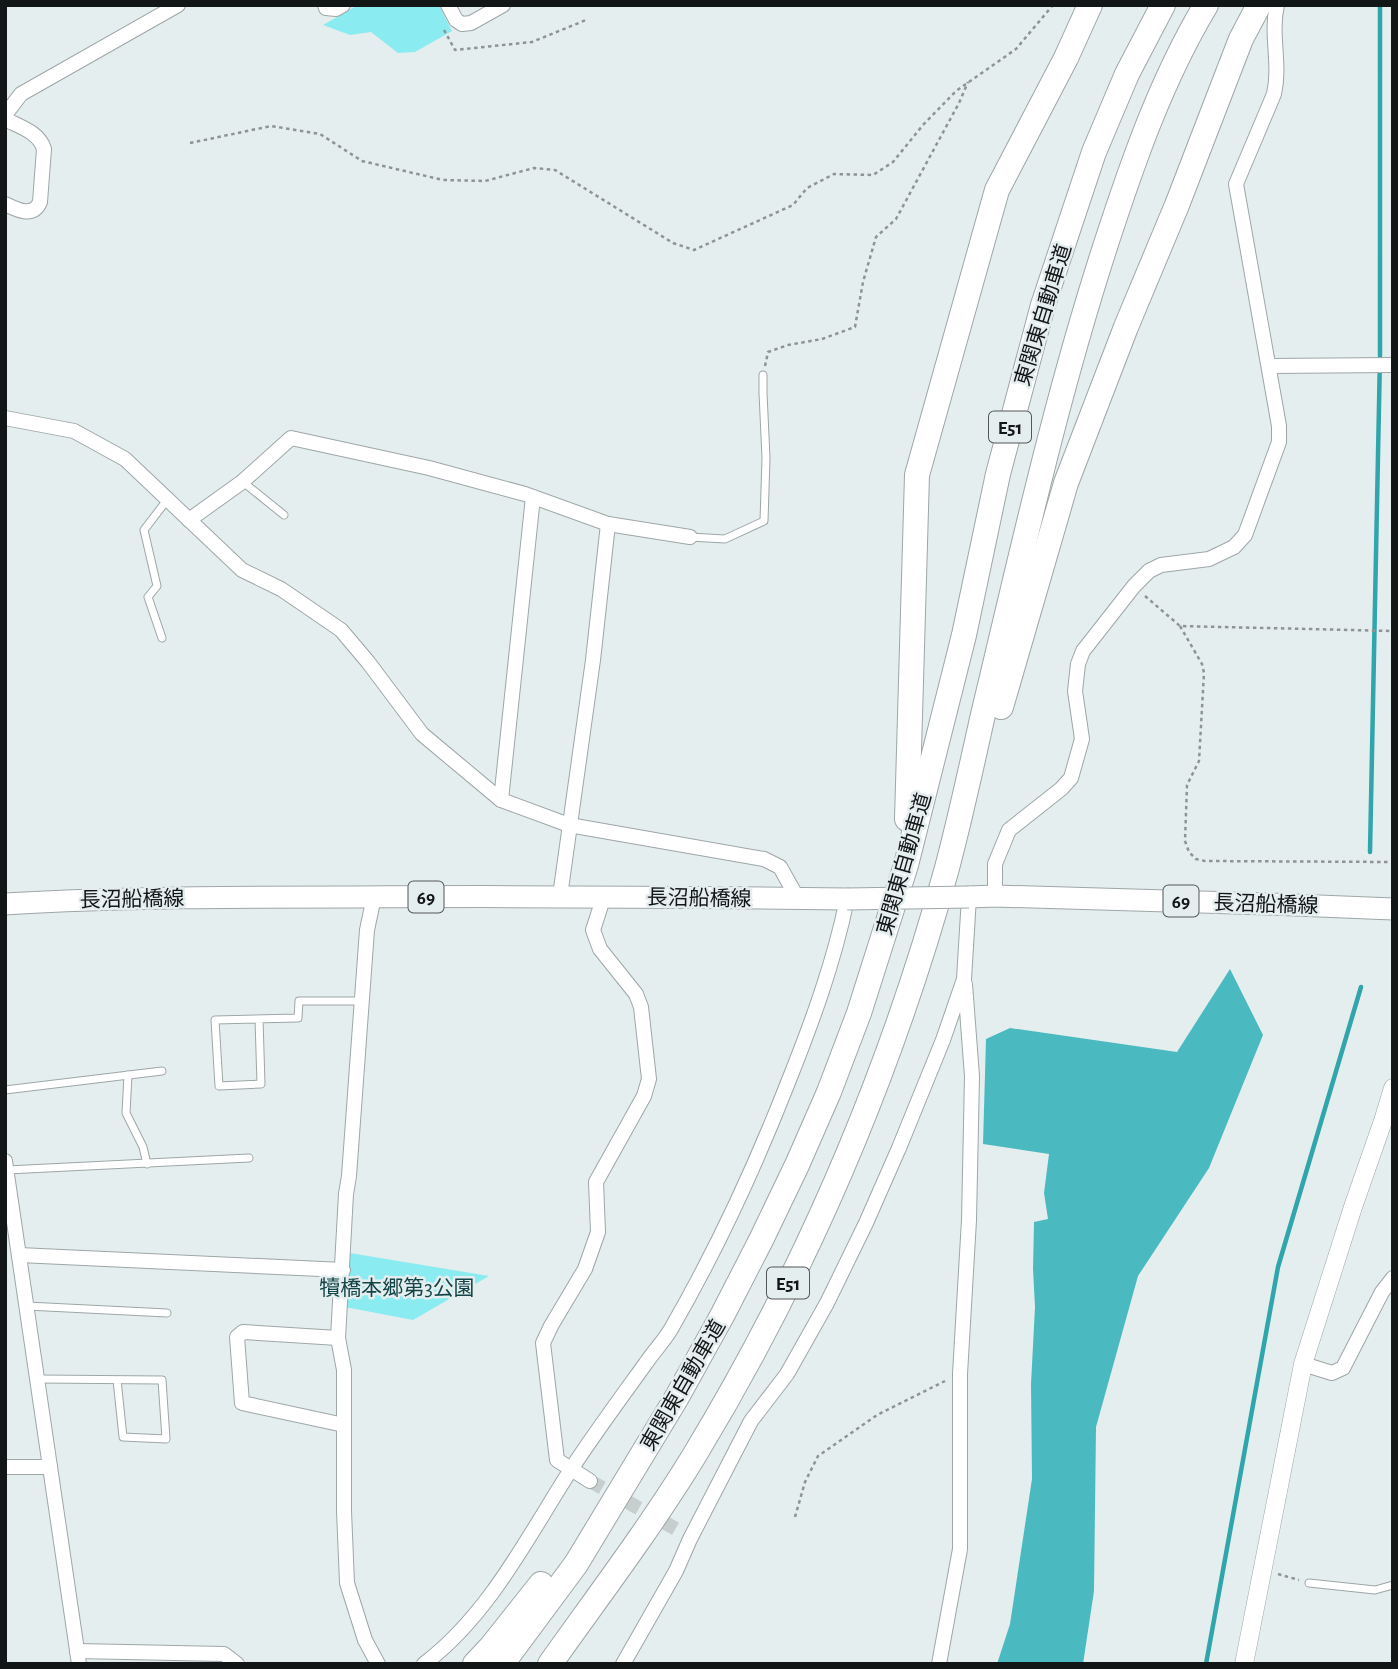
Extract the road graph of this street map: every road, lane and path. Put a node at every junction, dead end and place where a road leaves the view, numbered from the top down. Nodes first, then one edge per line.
1 (178, 5) edge
2 (325, 5) edge
3 (343, 5) edge
4 (448, 5) edge
5 (503, 5) edge
6 (1053, 5) edge
7 (1090, 5) edge
8 (1163, 5) edge
9 (1206, 5) edge
10 (1259, 5) edge
11 (1276, 5) edge
12 (586, 20) dead end
13 (443, 28) dead end
14 (968, 82) junction
15 (5, 117) edge
16 (190, 144) dead end
17 (5, 204) edge
18 (1393, 365) edge
19 (1269, 366) junction
20 (763, 375) joint
21 (5, 418) edge
22 (242, 482) junction
23 (533, 497) junction
24 (168, 499) junction
25 (284, 515) dead end
26 (189, 520) junction
27 (608, 524) junction
28 (690, 537) joint
29 (1134, 586) junction
30 (1180, 626) junction
31 (1393, 631) edge
32 (162, 638) dead end
33 (501, 800) junction
34 (569, 825) junction
35 (948, 862) junction
36 (1393, 862) edge
37 (906, 866) junction
38 (560, 896) junction
39 (604, 896) junction
40 (995, 896) junction
41 (374, 897) junction
42 (969, 897) junction
43 (798, 899) junction
44 (848, 900) junction
45 (5, 904) edge
46 (1393, 909) edge
47 (964, 979) junction
48 (362, 1001) junction
49 (259, 1019) junction
50 (162, 1071) dead end
51 (128, 1075) junction
52 (1393, 1088) edge
53 (5, 1090) edge
54 (249, 1158) dead end
55 (147, 1164) junction
56 (6, 1165) edge
57 (19, 1255) junction
58 (343, 1270) junction
59 (1393, 1278) edge
60 (26, 1306) junction
61 (167, 1313) dead end
62 (723, 1314) junction
63 (338, 1338) junction
64 (1303, 1364) junction
65 (960, 1374) junction
66 (37, 1379) junction
67 (117, 1380) junction
68 (344, 1425) junction
69 (5, 1467) edge
70 (50, 1467) junction
71 (572, 1469) junction
72 (590, 1481) tunnel mouth
73 (795, 1517) dead end
74 (676, 1530) tunnel mouth
75 (690, 1539) junction
76 (635, 1547) junction
77 (1262, 1569) junction
78 (1309, 1583) joint
79 (1393, 1585) edge
80 (78, 1658) edge
81 (237, 1664) edge
82 (378, 1664) edge
83 (424, 1664) edge
84 (475, 1664) edge
85 (502, 1664) edge
86 (550, 1664) edge
87 (567, 1664) edge
88 (623, 1664) edge
89 (939, 1664) edge
90 (1244, 1664) edge

1 - 15 street
2 - 3 street
4 - 5 street
6 - 14 path
7 - 37 highway
8 - 37 highway, 東関東自動車道 / E51
9 - 35 highway, 東関東自動車道 / E51
10 - 35 highway
11 - 19 street
12 - 13 path
14 - 16 path
14 - 20 path
15 - 17 street
18 - 19 street
19 - 29 street
20 - 28 lane
21 - 24 street
22 - 23 street
22 - 25 lane
22 - 26 street
23 - 27 street
23 - 33 street
24 - 26 street
24 - 32 lane
26 - 33 street
27 - 28 street
27 - 34 street
29 - 30 path
29 - 40 street
30 - 31 path
30 - 36 path
33 - 34 street
34 - 38 street
34 - 43 street
35 - 76 highway, 東関東自動車道 / E51
37 - 62 highway, 東関東自動車道 / E51
38 - 39 main road, 長沼船橋線 / 69
38 - 41 main road, 長沼船橋線 / 69
39 - 43 main road, 長沼船橋線 / 69
39 - 71 street
40 - 42 main road, 長沼船橋線 / 69
40 - 46 main road, 長沼船橋線 / 69
41 - 45 main road, 長沼船橋線 / 69
41 - 48 street
42 - 44 main road, 長沼船橋線 / 69, bridge
42 - 47 street
43 - 44 main road, 長沼船橋線 / 69
44 - 71 street
47 - 65 street
47 - 75 street
48 - 49 lane
48 - 58 street
49 - 49 lane
50 - 51 lane
51 - 53 lane
51 - 55 lane
52 - 64 street
54 - 55 lane
55 - 56 lane
56 - 57 street
57 - 58 street
57 - 60 street
58 - 63 street
59 - 64 street
60 - 61 lane
60 - 66 street
62 - 84 highway
62 - 85 highway, 東関東自動車道 / E51
63 - 68 street
63 - 68 street
64 - 77 street
65 - 73 path
65 - 89 street
66 - 67 lane
66 - 70 street
67 - 67 lane
68 - 82 street
69 - 70 street
70 - 80 street
71 - 72 street
71 - 83 street
74 - 75 street
75 - 88 street
76 - 86 highway, 東関東自動車道 / E51
76 - 87 highway
77 - 78 path
77 - 90 street
78 - 79 lane
80 - 81 street

